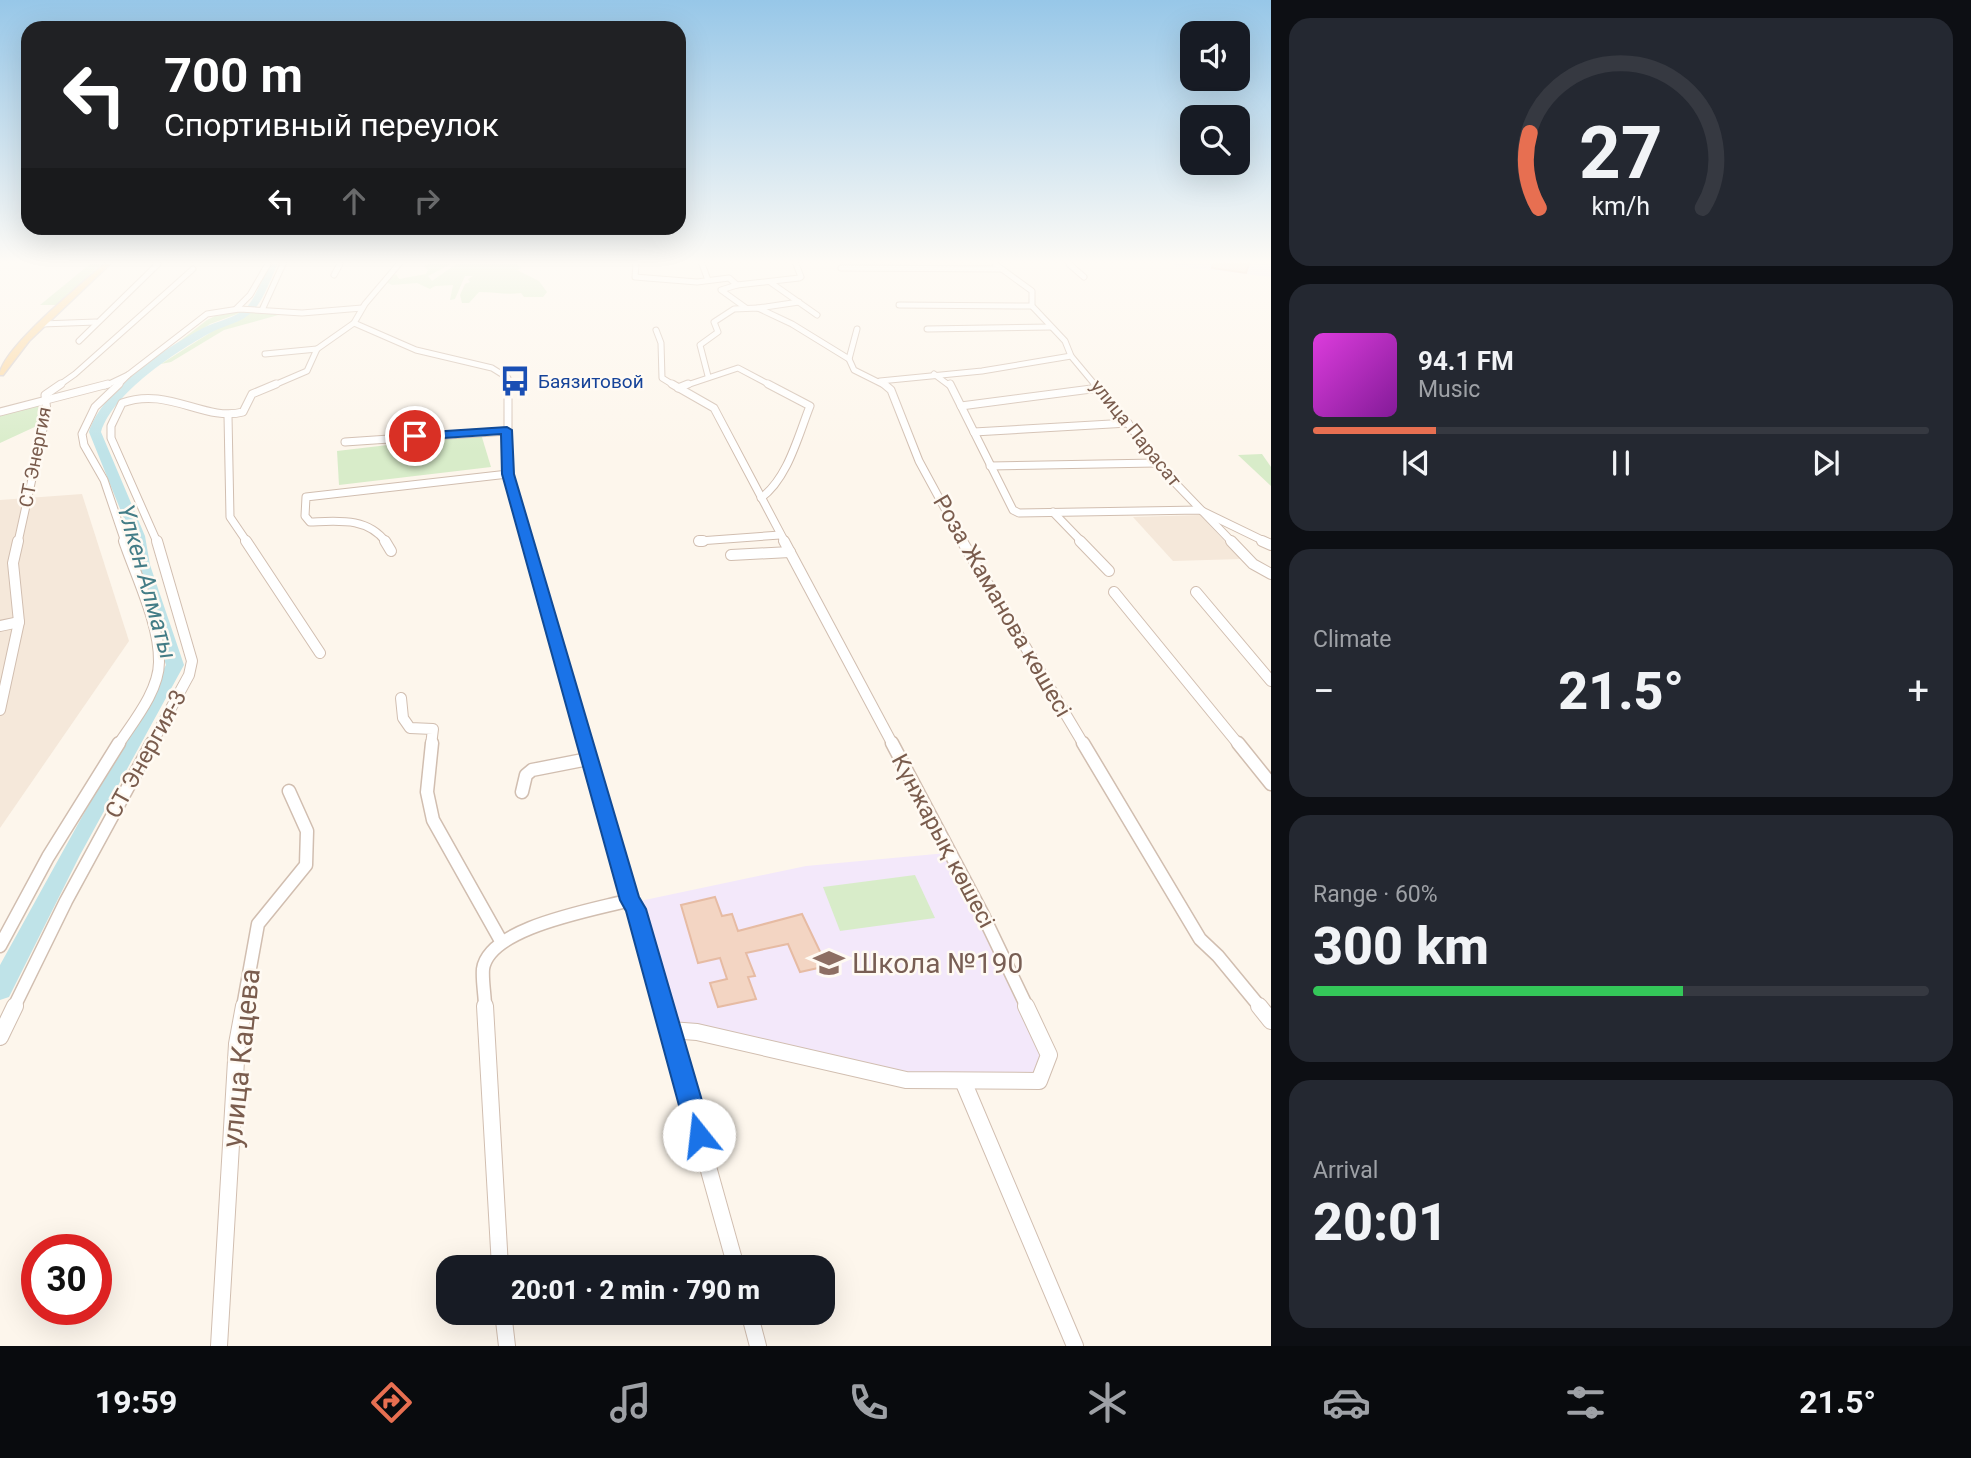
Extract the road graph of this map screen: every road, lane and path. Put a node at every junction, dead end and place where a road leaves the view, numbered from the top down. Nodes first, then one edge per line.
1 (39, 327) edge
2 (92, 327) edge
3 (128, 327) edge
4 (188, 327) edge
5 (350, 327) edge
6 (361, 327) edge
7 (716, 327) edge
8 (792, 327) edge
9 (1051, 327) joint
10 (857, 329) dead end
11 (927, 329) dead end
12 (656, 330) dead end
13 (79, 341) dead end
14 (317, 349) junction
15 (265, 354) dead end
16 (1072, 356) junction
17 (849, 359) junction
18 (0, 373) edge
19 (934, 374) junction
20 (128, 375) junction
21 (708, 376) junction
22 (880, 381) junction
23 (678, 388) junction
24 (1099, 388) junction
25 (47, 401) junction
26 (961, 406) junction
27 (0, 412) edge
28 (228, 416) junction
29 (1128, 423) junction
30 (507, 430) junction
31 (974, 432) junction
32 (345, 442) dead end
33 (1156, 463) junction
34 (990, 466) junction
35 (508, 474) junction
36 (761, 498) junction
37 (1200, 510) junction
38 (1054, 512) junction
39 (780, 535) junction
40 (699, 541) dead end
41 (1271, 545) edge
42 (391, 551) dead end
43 (790, 552) junction
44 (730, 555) dead end
45 (1109, 572) dead end
46 (1271, 574) edge
47 (1114, 592) dead end
48 (1196, 592) dead end
49 (19, 622) junction
50 (0, 626) edge
51 (320, 653) dead end
52 (1271, 681) edge
53 (401, 698) dead end
54 (0, 710) edge
55 (588, 760) junction
56 (1271, 784) edge
57 (289, 790) dead end
58 (522, 792) dead end
59 (630, 900) junction
60 (501, 941) junction
61 (0, 946) edge
62 (1271, 1021) edge
63 (670, 1030) junction
64 (0, 1037) edge
65 (963, 1080) junction
66 (499, 1255) edge
67 (733, 1255) edge
68 (505, 1325) edge
69 (752, 1325) edge
70 (219, 1346) edge
71 (507, 1346) edge
72 (758, 1346) edge
73 (1075, 1346) edge

1 - 18 main road
2 - 13 street
3 - 25 street, СТ Энергия
4 - 20 street
5 - 14 street
6 - 30 street
7 - 21 street
8 - 17 street, Роза Жаманова көшесі
9 - 11 street
9 - 16 street, улица Парасат
10 - 17 street
12 - 23 street, Күнжарық көшесі
14 - 15 street
14 - 28 street
16 - 19 street
16 - 24 street, улица Парасат
17 - 22 street, Роза Жаманова көшесі
19 - 22 street
19 - 26 street
20 - 25 street
20 - 61 street
21 - 23 street
21 - 36 street
22 - 62 street, Роза Жаманова көшесі
23 - 36 street, Күнжарық көшесі
24 - 26 street
24 - 29 street, улица Парасат
25 - 27 street
25 - 49 street, СТ Энергия
26 - 31 street
28 - 51 street
28 - 64 street, СТ Энергия-3
29 - 31 street
29 - 33 street, улица Парасат
30 - 32 street
30 - 35 street
31 - 34 street
33 - 34 street
33 - 37 street, улица Парасат
34 - 38 street
35 - 42 street
35 - 55 street
36 - 39 street, Күнжарық көшесі
37 - 38 street
37 - 41 street
37 - 46 street, улица Парасат
38 - 45 street
39 - 40 street
39 - 43 street, Күнжарық көшесі
43 - 44 street
43 - 65 street, Күнжарық көшесі
47 - 56 street
48 - 52 street
49 - 50 street
49 - 54 street, СТ Энергия
53 - 60 street
55 - 58 street
55 - 59 street
57 - 70 street, улица Кацева
59 - 60 street
59 - 63 street
60 - 66 street
63 - 65 street, Күнжарық көшесі
63 - 67 street
65 - 73 street
68 - 71 street
69 - 72 street

